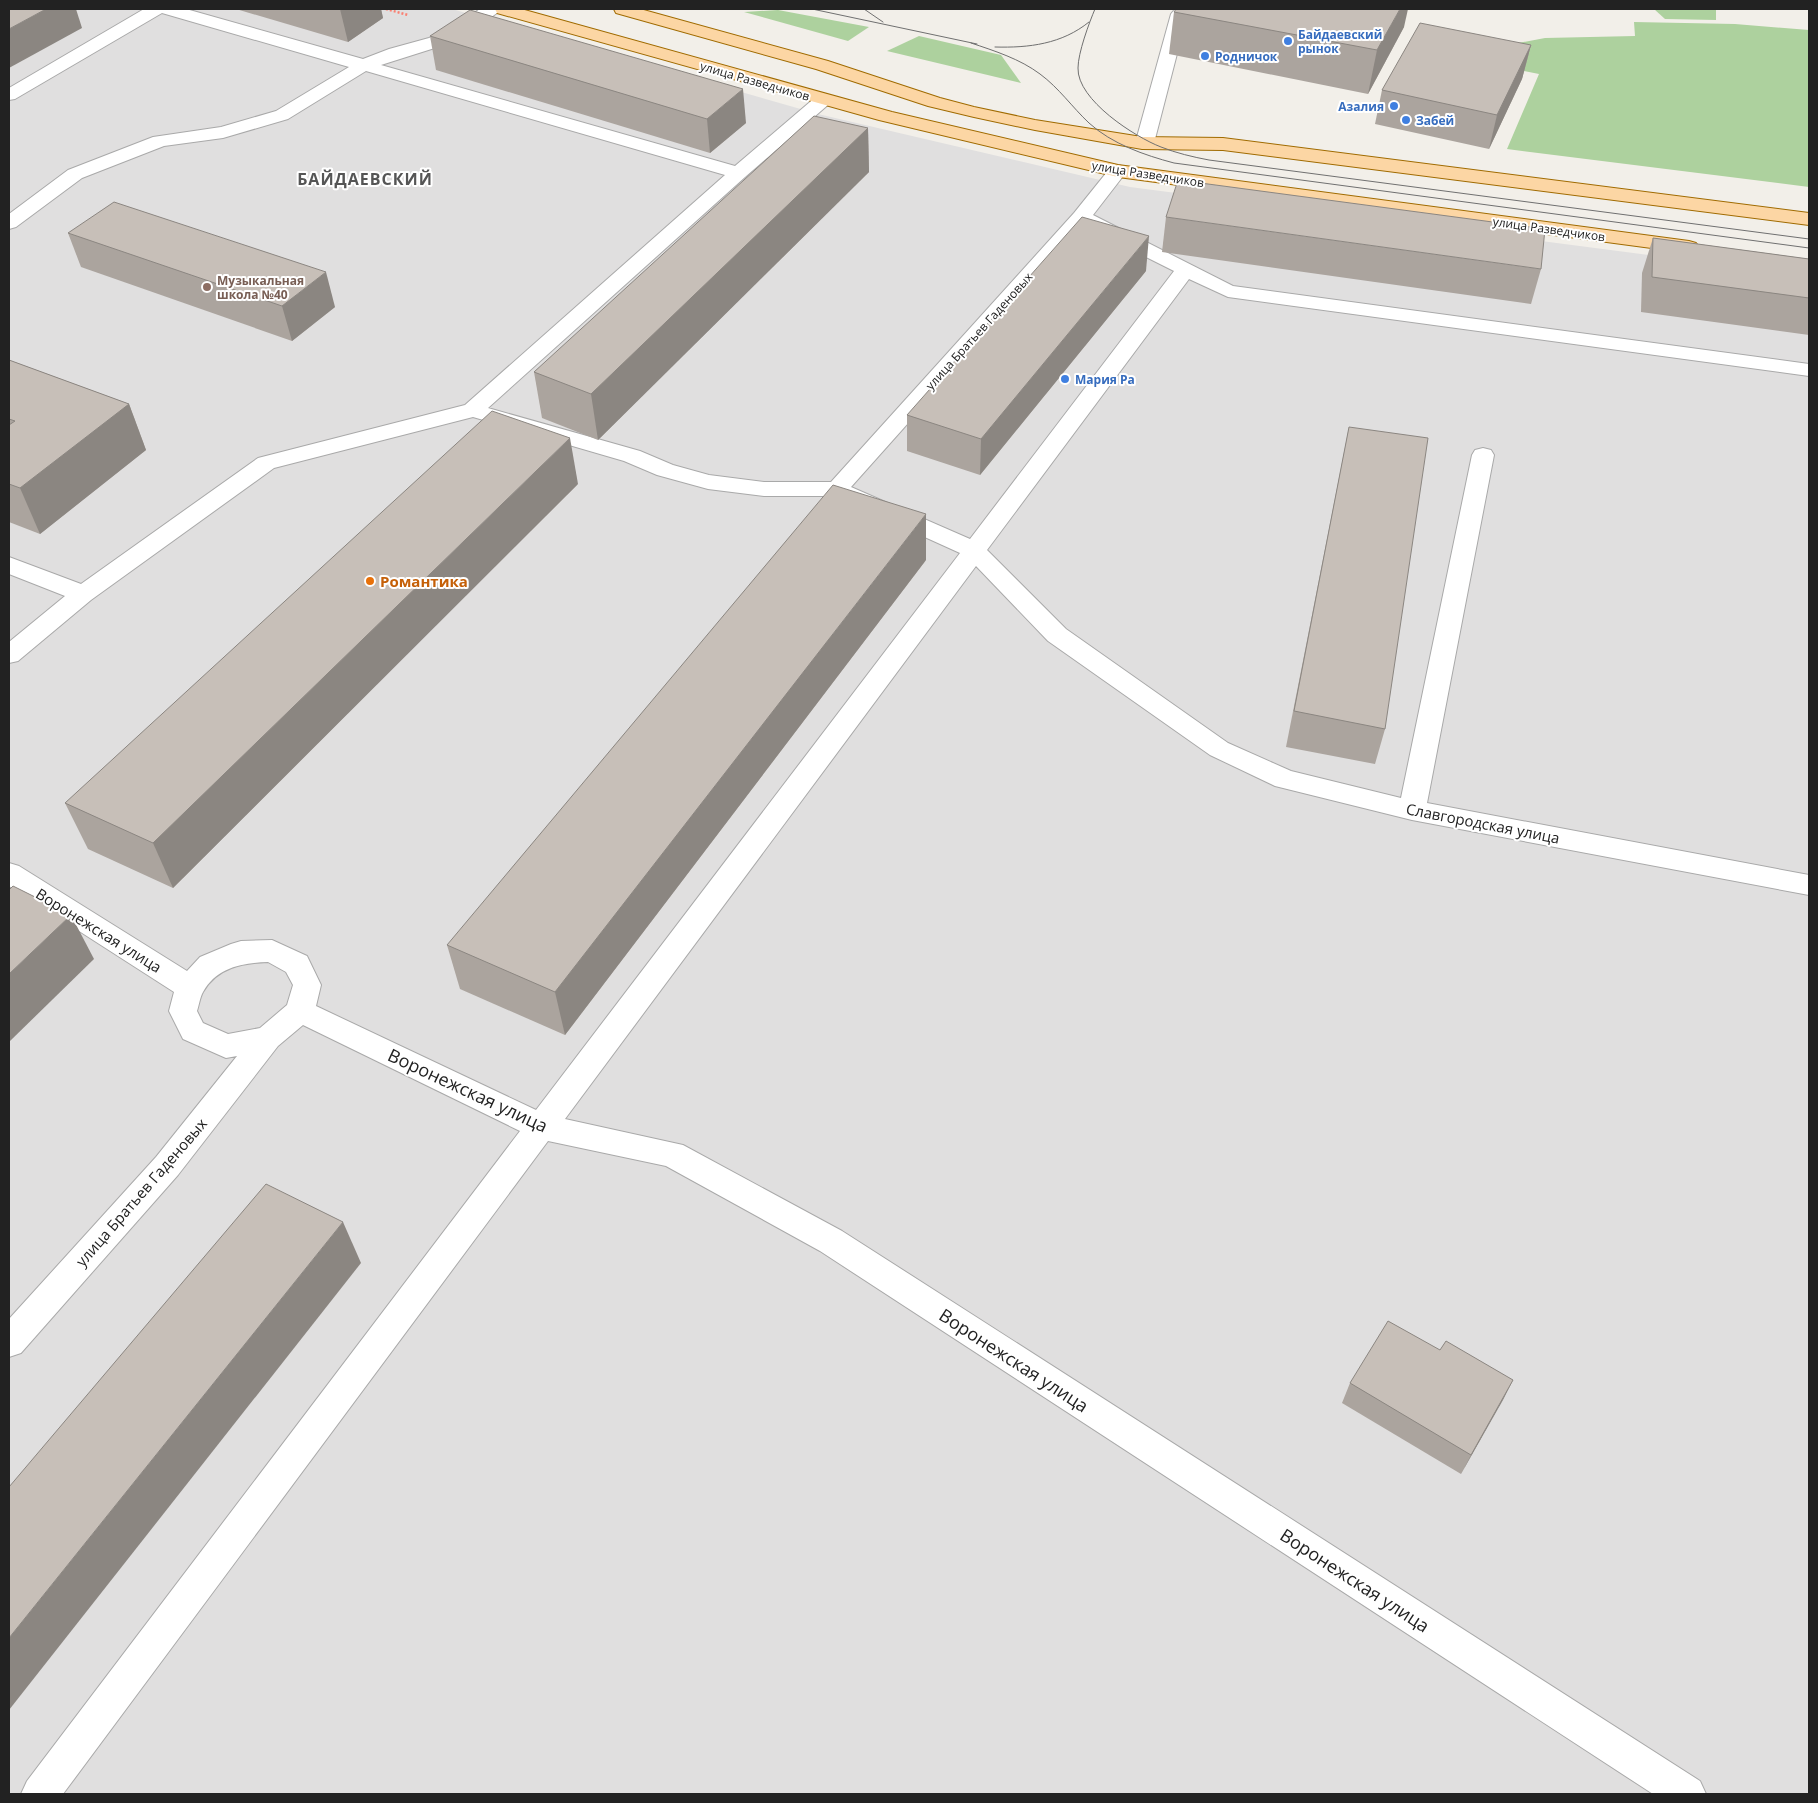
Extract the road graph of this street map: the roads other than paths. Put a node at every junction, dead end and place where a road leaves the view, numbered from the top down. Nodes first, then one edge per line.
1 (156, 9) edge
2 (168, 9) edge
3 (491, 9) edge
4 (502, 9) edge
5 (622, 9) edge
6 (1184, 9) edge
7 (364, 65) junction
8 (9, 95) edge
9 (823, 100) junction
10 (1142, 143) junction
11 (1118, 171) junction
12 (738, 173) junction
13 (1082, 217) junction
14 (1809, 219) edge
15 (9, 223) edge
16 (1702, 249) edge
17 (1185, 270) junction
18 (1809, 370) edge
19 (474, 410) junction
20 (1483, 455) dead end
21 (837, 489) junction
22 (974, 550) junction
23 (9, 565) edge
24 (84, 594) junction
25 (9, 655) edge
26 (1412, 810) junction
27 (9, 873) edge
28 (1809, 885) edge
29 (190, 987) junction
30 (300, 1011) junction
31 (268, 1038) junction
32 (542, 1127) junction
33 (9, 1342) edge
34 (40, 1794) edge
35 (1687, 1794) edge

1 - 8 street
2 - 7 street
3 - 7 street
4 - 9 main road, улица Разведчиков
5 - 10 main road, улица Разведчиков
6 - 10 street
7 - 12 street
7 - 15 street
9 - 11 main road, улица Разведчиков
9 - 12 street
10 - 14 main road, улица Разведчиков
11 - 13 street, улица Братьев Гаденовых
11 - 16 main road, улица Разведчиков
12 - 19 street
13 - 17 street
13 - 21 street, улица Братьев Гаденовых
17 - 18 street
17 - 22 street
19 - 21 street
19 - 24 street
20 - 26 street
21 - 22 street
22 - 26 street, Славгородская улица
22 - 32 street
23 - 24 street
24 - 25 street
26 - 28 street, Славгородская улица
27 - 29 street, Воронежская улица
29 - 30 street
29 - 31 street
30 - 31 street
30 - 32 street, Воронежская улица
31 - 33 street, улица Братьев Гаденовых
32 - 34 street
32 - 35 street, Воронежская улица

